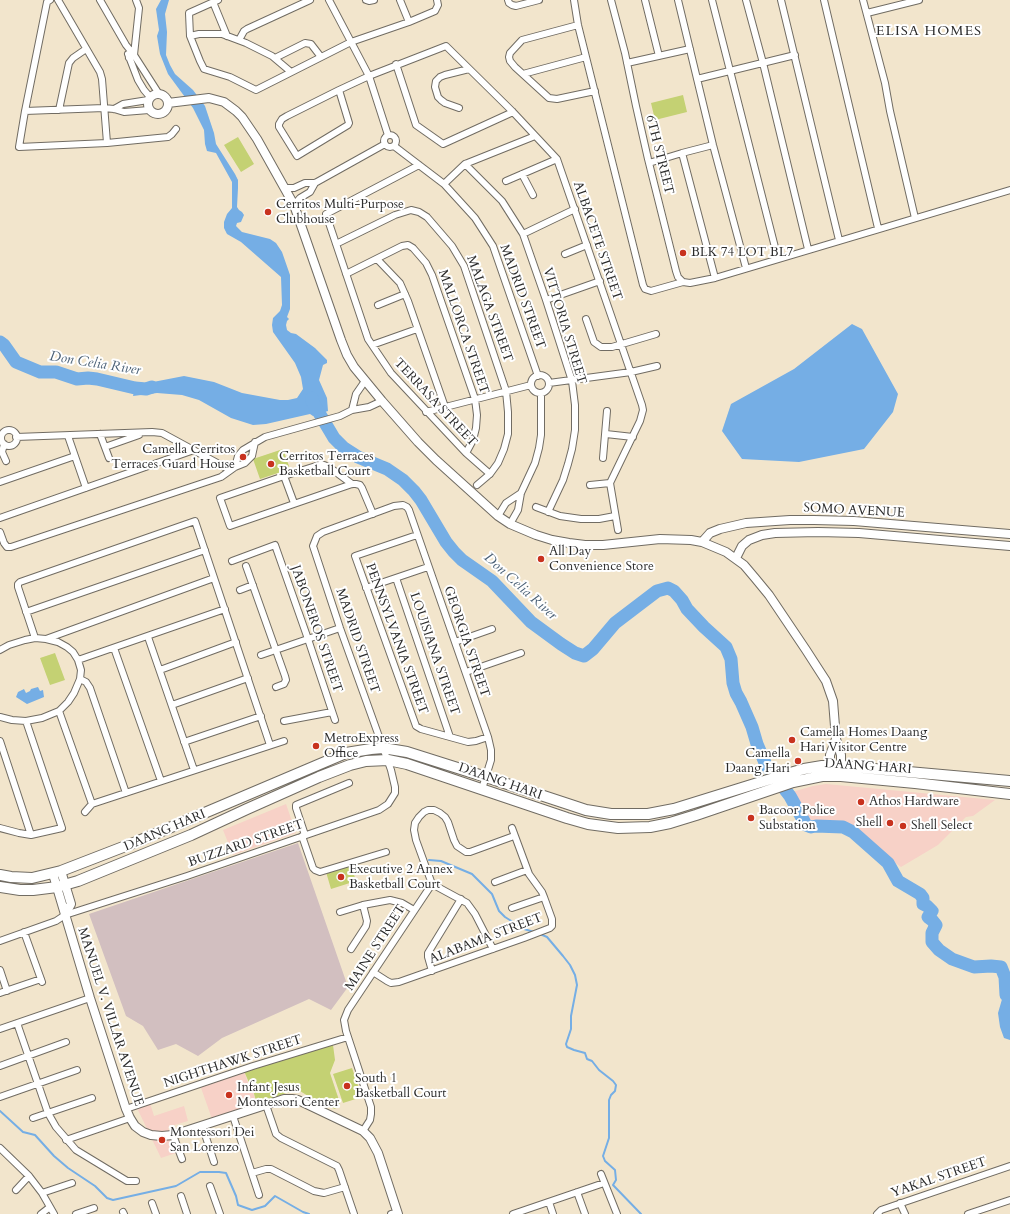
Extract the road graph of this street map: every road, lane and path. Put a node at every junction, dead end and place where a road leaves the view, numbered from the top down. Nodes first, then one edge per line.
1 (50, 0) edge
2 (58, 0) edge
3 (100, 0) edge
4 (310, 0) edge
5 (329, 0) edge
6 (366, 0) edge
7 (374, 0) edge
8 (400, 0) edge
9 (437, 0) edge
10 (508, 0) edge
11 (539, 0) edge
12 (574, 0) edge
13 (611, 0) edge
14 (645, 0) edge
15 (678, 0) edge
16 (712, 0) edge
17 (746, 0) edge
18 (781, 0) edge
19 (824, 0) edge
20 (863, 0) edge
21 (919, 0) edge
22 (139, 1) edge
23 (215, 1) edge
24 (867, 13) junction
25 (409, 22) junction
26 (578, 25) junction
27 (190, 36) junction
28 (227, 36) junction
29 (239, 40) junction
30 (351, 42) junction
31 (690, 48) junction
32 (86, 49) junction
33 (795, 55) junction
34 (659, 56) junction
35 (132, 57) junction
36 (321, 57) junction
37 (586, 57) junction
38 (275, 58) junction
39 (627, 63) junction
40 (763, 63) junction
41 (396, 64) junction
42 (469, 69) junction
43 (730, 71) junction
44 (290, 72) junction
45 (523, 74) junction
46 (369, 76) junction
47 (697, 79) junction
48 (339, 90) junction
49 (595, 91) junction
50 (159, 94) junction
51 (149, 98) junction
52 (168, 102) junction
53 (104, 108) junction
54 (459, 108) dead end
55 (114, 109) junction
56 (59, 110) junction
57 (149, 110) junction
58 (25, 111) junction
59 (513, 112) junction
60 (176, 129) dead end
61 (388, 136) junction
62 (535, 136) junction
63 (107, 143) junction
64 (385, 144) junction
65 (394, 146) junction
66 (713, 146) junction
67 (682, 153) junction
68 (557, 159) junction
69 (649, 163) junction
70 (465, 164) junction
71 (419, 165) junction
72 (522, 174) junction
73 (506, 181) dead end
74 (315, 183) junction
75 (444, 184) junction
76 (285, 188) junction
77 (1010, 190) edge
78 (532, 195) dead end
79 (294, 205) junction
80 (575, 209) junction
81 (915, 218) junction
82 (878, 228) junction
83 (522, 234) junction
84 (839, 240) junction
85 (336, 244) junction
86 (587, 245) junction
87 (808, 250) junction
88 (565, 254) dead end
89 (377, 259) junction
90 (778, 259) junction
91 (746, 268) junction
92 (346, 274) junction
93 (715, 278) junction
94 (600, 281) junction
95 (683, 282) junction
96 (405, 294) junction
97 (546, 300) junction
98 (378, 304) dead end
99 (586, 319) dead end
100 (417, 329) junction
101 (656, 334) dead end
102 (622, 344) junction
103 (372, 346) junction
104 (657, 366) dead end
105 (631, 372) junction
106 (538, 376) junction
107 (365, 381) junction
108 (572, 381) junction
109 (549, 383) junction
110 (531, 385) junction
111 (506, 391) junction
112 (541, 393) junction
113 (475, 399) junction
114 (382, 401) junction
115 (445, 407) junction
116 (352, 410) junction
117 (607, 411) dead end
118 (426, 412) junction
119 (1, 431) edge
120 (146, 433) junction
121 (100, 434) junction
122 (606, 434) junction
123 (68, 436) junction
124 (16, 437) junction
125 (633, 437) junction
126 (255, 442) junction
127 (4, 444) junction
128 (105, 447) junction
129 (194, 450) junction
130 (466, 454) junction
131 (75, 456) junction
132 (109, 458) dead end
133 (603, 458) dead end
134 (6, 461) dead end
135 (233, 468) junction
136 (490, 474) junction
137 (284, 476) junction
138 (0, 482) edge
139 (610, 483) junction
140 (352, 484) junction
141 (590, 485) dead end
142 (477, 486) dead end
143 (86, 488) junction
144 (521, 493) junction
145 (294, 503) junction
146 (536, 507) dead end
147 (548, 512) junction
148 (373, 514) junction
149 (498, 516) junction
150 (615, 516) junction
151 (0, 518) edge
152 (510, 524) junction
153 (618, 530) dead end
154 (0, 532) edge
155 (1010, 534) edge
156 (417, 535) junction
157 (702, 542) junction
158 (1010, 546) edge
159 (205, 550) junction
160 (736, 558) junction
161 (232, 561) dead end
162 (246, 566) dead end
163 (428, 567) junction
164 (214, 578) junction
165 (396, 578) junction
166 (253, 585) junction
167 (366, 588) junction
168 (240, 590) dead end
169 (225, 609) junction
170 (26, 612) junction
171 (340, 628) junction
172 (492, 629) dead end
173 (148, 637) junction
174 (35, 638) junction
175 (46, 639) junction
176 (308, 639) junction
177 (236, 642) junction
178 (455, 642) junction
179 (114, 648) junction
180 (0, 649) edge
181 (276, 650) junction
182 (521, 652) dead end
183 (261, 655) dead end
184 (78, 660) junction
185 (160, 670) junction
186 (466, 672) junction
187 (248, 678) junction
188 (80, 680) junction
189 (276, 687) dead end
190 (172, 705) junction
191 (59, 711) junction
192 (332, 712) junction
193 (261, 716) junction
194 (0, 717) edge
195 (335, 720) dead end
196 (26, 721) junction
197 (284, 721) dead end
198 (450, 737) junction
199 (488, 737) junction
200 (836, 739) junction
201 (284, 741) dead end
202 (0, 742) edge
203 (184, 742) junction
204 (270, 745) junction
205 (383, 748) junction
206 (388, 760) junction
207 (194, 770) junction
208 (830, 771) junction
209 (841, 771) junction
210 (486, 777) junction
211 (916, 778) junction
212 (161, 781) junction
213 (1010, 781) edge
214 (349, 783) dead end
215 (765, 786) junction
216 (482, 789) junction
217 (126, 793) junction
218 (1009, 794) edge
219 (242, 797) junction
220 (92, 804) junction
221 (247, 808) junction
222 (85, 812) dead end
223 (0, 828) edge
224 (512, 828) dead end
225 (31, 834) junction
226 (303, 836) junction
227 (514, 836) junction
228 (386, 852) dead end
229 (528, 870) junction
230 (57, 873) junction
231 (0, 875) edge
232 (494, 882) dead end
233 (432, 884) junction
234 (61, 886) junction
235 (0, 887) edge
236 (544, 897) junction
237 (461, 899) junction
238 (363, 905) junction
239 (512, 908) dead end
240 (414, 910) junction
241 (340, 912) dead end
242 (65, 915) junction
243 (24, 932) junction
244 (0, 941) edge
245 (350, 949) dead end
246 (493, 949) junction
247 (0, 970) edge
248 (432, 971) junction
249 (373, 972) junction
250 (7, 991) junction
251 (0, 993) edge
252 (90, 998) junction
253 (17, 1023) junction
254 (0, 1029) edge
255 (348, 1037) junction
256 (66, 1042) dead end
257 (29, 1056) junction
258 (0, 1066) edge
259 (77, 1070) dead end
260 (39, 1084) junction
261 (0, 1097) edge
262 (92, 1098) dead end
263 (266, 1105) junction
264 (126, 1109) junction
265 (48, 1113) junction
266 (233, 1116) junction
267 (34, 1118) dead end
268 (130, 1118) junction
269 (202, 1126) junction
270 (363, 1131) junction
271 (173, 1134) junction
272 (66, 1140) junction
273 (1, 1150) edge
274 (182, 1160) dead end
275 (214, 1162) dead end
276 (1010, 1166) edge
277 (252, 1173) junction
278 (601, 1174) dead end
279 (29, 1176) junction
280 (136, 1181) dead end
281 (72, 1183) dead end
282 (604, 1183) junction
283 (210, 1186) dead end
284 (345, 1187) junction
285 (16, 1190) dead end
286 (577, 1192) junction
287 (42, 1193) junction
288 (259, 1195) dead end
289 (181, 1196) dead end
290 (1010, 1200) edge
291 (549, 1202) junction
292 (152, 1203) dead end
293 (900, 1203) junction
294 (50, 1207) junction
295 (94, 1208) dead end
296 (522, 1213) edge
297 (41, 1214) edge
298 (54, 1214) edge
299 (76, 1214) edge
300 (156, 1214) edge
301 (187, 1214) edge
302 (220, 1214) edge
303 (354, 1214) edge
304 (395, 1214) edge
305 (513, 1214) edge
306 (554, 1214) edge
307 (585, 1214) edge
308 (617, 1214) edge
309 (877, 1214) edge
310 (905, 1214) edge
311 (968, 1214) edge

1 - 58 street
2 - 32 street
3 - 35 street
4 - 29 street
5 - 30 street
6 - 7 street
8 - 25 street
9 - 25 street
10 - 11 street
12 - 26 street
13 - 39 street, 6TH STREET
14 - 34 street
15 - 31 street
16 - 43 street
17 - 40 street
18 - 33 street
19 - 82 street
20 - 24 street
21 - 24 street
22 - 35 street
23 - 27 street
23 - 28 street
24 - 81 street
25 - 30 street
26 - 37 street
26 - 45 street
27 - 28 street
27 - 44 street
28 - 29 street
29 - 38 street
30 - 36 street
30 - 46 street
31 - 34 street
31 - 47 street
32 - 53 street
32 - 56 street
33 - 40 street
33 - 84 street
34 - 39 street
35 - 50 street
35 - 51 street
36 - 38 street
36 - 44 street
37 - 45 street
37 - 49 street
38 - 44 street
39 - 69 street, 6TH STREET
40 - 43 street
40 - 87 street
41 - 42 street, ALBACETE STREET
41 - 46 street
41 - 59 street
42 - 54 street
42 - 59 street, ALBACETE STREET
43 - 47 street
43 - 90 street
45 - 49 street
46 - 48 street
46 - 61 street
47 - 66 street
48 - 48 street
49 - 95 street
50 - 51 street
50 - 52 street
51 - 55 street
51 - 57 street
52 - 57 street
52 - 76 street
53 - 55 street
53 - 56 street
53 - 63 street
55 - 57 street
56 - 58 street
58 - 63 street
59 - 62 street, ALBACETE STREET
60 - 63 street
61 - 64 street
61 - 65 street
62 - 68 street, ALBACETE STREET
62 - 70 street
64 - 65 street
64 - 74 street
65 - 71 street, MADRID STREET
66 - 67 street
66 - 91 street
67 - 69 street
67 - 93 street
68 - 72 street
68 - 80 street, ALBACETE STREET
69 - 95 street, 6TH STREET
70 - 75 street
70 - 83 street, VITTORIA STREET
71 - 75 street, MADRID STREET
71 - 85 street, TERRASA STREET
72 - 73 street
72 - 78 street
74 - 76 street
74 - 79 street
75 - 106 street, MADRID STREET
76 - 79 street
77 - 81 street
79 - 107 street
80 - 83 street
80 - 86 street, ALBACETE STREET
81 - 82 street
82 - 84 street
83 - 97 street, VITTORIA STREET
84 - 87 street
85 - 92 street, TERRASA STREET
85 - 111 street, MALAGA STREET
86 - 88 street
86 - 94 street, ALBACETE STREET
87 - 90 street
89 - 92 street, MALLORCA STREET
89 - 96 street
89 - 113 street, MALLORCA STREET
90 - 91 street
91 - 93 street
92 - 103 street, TERRASA STREET
93 - 95 street
94 - 97 street
94 - 102 street, ALBACETE STREET
96 - 98 street
96 - 100 street
97 - 108 street, VITTORIA STREET
99 - 102 street
100 - 103 street
100 - 115 street
101 - 102 street
102 - 105 street, ALBACETE STREET
103 - 118 street, TERRASA STREET
104 - 105 street
105 - 108 street
105 - 125 street, ALBACETE STREET
106 - 109 street
106 - 110 street
107 - 114 street
107 - 116 street
108 - 109 street
108 - 147 street, VITTORIA STREET
109 - 112 street
110 - 111 street
110 - 112 street
111 - 113 street
111 - 136 street, MALAGA STREET
112 - 144 street
113 - 115 street
113 - 130 street, MALLORCA STREET
114 - 116 street
114 - 149 street
115 - 118 street
116 - 126 street
117 - 122 street
118 - 130 street, TERRASA STREET
119 - 124 street
119 - 127 street
120 - 121 street
120 - 128 street
120 - 129 street
121 - 123 street
121 - 128 street
122 - 125 street
122 - 133 street
123 - 124 street
123 - 131 street
124 - 127 street
125 - 139 street, ALBACETE STREET
126 - 135 street
126 - 135 street
127 - 134 street
128 - 132 street
129 - 135 street
129 - 143 street
130 - 136 street, TERRASA STREET
131 - 138 street
131 - 143 street
135 - 154 street
136 - 142 street, MALAGA STREET
137 - 140 street
137 - 145 street
137 - 145 street
139 - 141 street
139 - 150 street
140 - 145 street
140 - 148 street
143 - 151 street
144 - 149 street
144 - 152 street
146 - 147 street
147 - 150 street
148 - 156 street, GEORGIA STREET
148 - 171 street, MADRID STREET
149 - 152 street
150 - 153 street
152 - 157 street
155 - 157 street, SOMO AVENUE
156 - 163 street, GEORGIA STREET
156 - 167 street, PENNSYLVANIA STREET
157 - 160 street
158 - 160 street, SOMO AVENUE
159 - 164 street
159 - 170 street
159 - 170 street
160 - 200 street
161 - 176 street, JABONEROS STREET
162 - 166 street
163 - 165 street
163 - 178 street, GEORGIA STREET
164 - 169 street
164 - 175 street
165 - 167 street
165 - 198 street, LOUISIANA STREET
166 - 168 street
166 - 181 street
167 - 198 street, PENNSYLVANIA STREET
169 - 173 street
169 - 177 street
170 - 174 street
171 - 176 street
171 - 205 street, MADRID STREET
172 - 178 street
173 - 179 street
173 - 185 street
174 - 175 street
174 - 180 street
175 - 184 street
176 - 181 street
176 - 192 street, JABONEROS STREET
177 - 185 street
177 - 187 street
178 - 186 street, GEORGIA STREET
179 - 184 street
179 - 212 street
181 - 183 street
181 - 189 street
182 - 186 street
184 - 188 street
185 - 190 street
186 - 199 street, GEORGIA STREET
187 - 190 street
187 - 193 street
188 - 191 street
188 - 217 street
190 - 203 street
191 - 196 street
191 - 220 street
192 - 195 street, JABONEROS STREET
192 - 197 street
193 - 203 street
193 - 204 street
194 - 196 street
196 - 225 street
198 - 199 street, PENNSYLVANIA STREET
199 - 210 street, GEORGIA STREET
200 - 208 street
200 - 209 street
201 - 204 street
202 - 225 street
203 - 207 street
204 - 207 street
205 - 206 street, MADRID STREET
205 - 210 main road, DAANG HARI
205 - 219 main road, DAANG HARI
206 - 216 main road, DAANG HARI
206 - 221 main road, DAANG HARI
206 - 226 street, BUZZARD STREET
207 - 212 street
208 - 209 main road, DAANG HARI
208 - 215 main road, DAANG HARI
209 - 211 main road, DAANG HARI
210 - 215 main road, DAANG HARI
210 - 216 street, GEORGIA STREET
211 - 213 main road, DAANG HARI
211 - 218 main road, DAANG HARI
212 - 217 street
213 - 218 main road
214 - 226 street
215 - 216 main road, DAANG HARI
217 - 220 street
219 - 221 main road
219 - 230 main road, DAANG HARI
220 - 222 street
221 - 234 main road, DAANG HARI
223 - 225 street
224 - 227 street, ALABAMA STREET
226 - 228 street
226 - 242 street, BUZZARD STREET
227 - 229 street, ALABAMA STREET
227 - 233 street
229 - 232 street
229 - 236 street, ALABAMA STREET
230 - 231 main road, DAANG HARI
230 - 234 street, MANUEL V. VILLAR AVENUE
233 - 237 street
233 - 240 street, MAINE STREET
234 - 235 main road, DAANG HARI
234 - 242 street, MANUEL V. VILLAR AVENUE
236 - 239 street
236 - 246 street, ALABAMA STREET
237 - 246 street
237 - 248 street
238 - 240 street
238 - 241 street
238 - 245 street
240 - 249 street, MAINE STREET
242 - 243 street, BUZZARD STREET
242 - 252 street, MANUEL V. VILLAR AVENUE
243 - 244 street, BUZZARD STREET
243 - 250 street
246 - 248 street, ALABAMA STREET
247 - 250 street
248 - 249 street, ALABAMA STREET
249 - 255 street, MAINE STREET
250 - 251 street
252 - 253 street
252 - 264 street, MANUEL V. VILLAR AVENUE
253 - 254 street
253 - 257 street
255 - 264 street, NIGHTHAWK STREET
255 - 270 street, MAINE STREET
256 - 257 street
257 - 258 street
257 - 260 street
259 - 260 street
260 - 261 street
260 - 265 street
262 - 265 street
263 - 266 street, MANUEL V. VILLAR AVENUE
263 - 270 street, MANUEL V. VILLAR AVENUE
263 - 284 street
264 - 268 street, MANUEL V. VILLAR AVENUE
265 - 267 street
265 - 272 street
266 - 269 street, MANUEL V. VILLAR AVENUE
266 - 277 street
268 - 271 street, MANUEL V. VILLAR AVENUE
268 - 272 street
269 - 271 street, MANUEL V. VILLAR AVENUE
269 - 275 street
270 - 304 street, MANUEL V. VILLAR AVENUE
271 - 274 street
272 - 280 street
273 - 279 street
276 - 293 street, YAKAL STREET
277 - 284 street
277 - 288 street
278 - 282 street
279 - 285 street
279 - 287 street
281 - 287 street
282 - 286 street
282 - 308 street
283 - 302 street
284 - 303 street
286 - 291 street
286 - 307 street
287 - 294 street
289 - 301 street
290 - 311 street
291 - 296 street
291 - 306 street
292 - 300 street
293 - 309 street, YAKAL STREET
293 - 310 street
294 - 297 street
294 - 298 street
295 - 299 street
296 - 305 street

